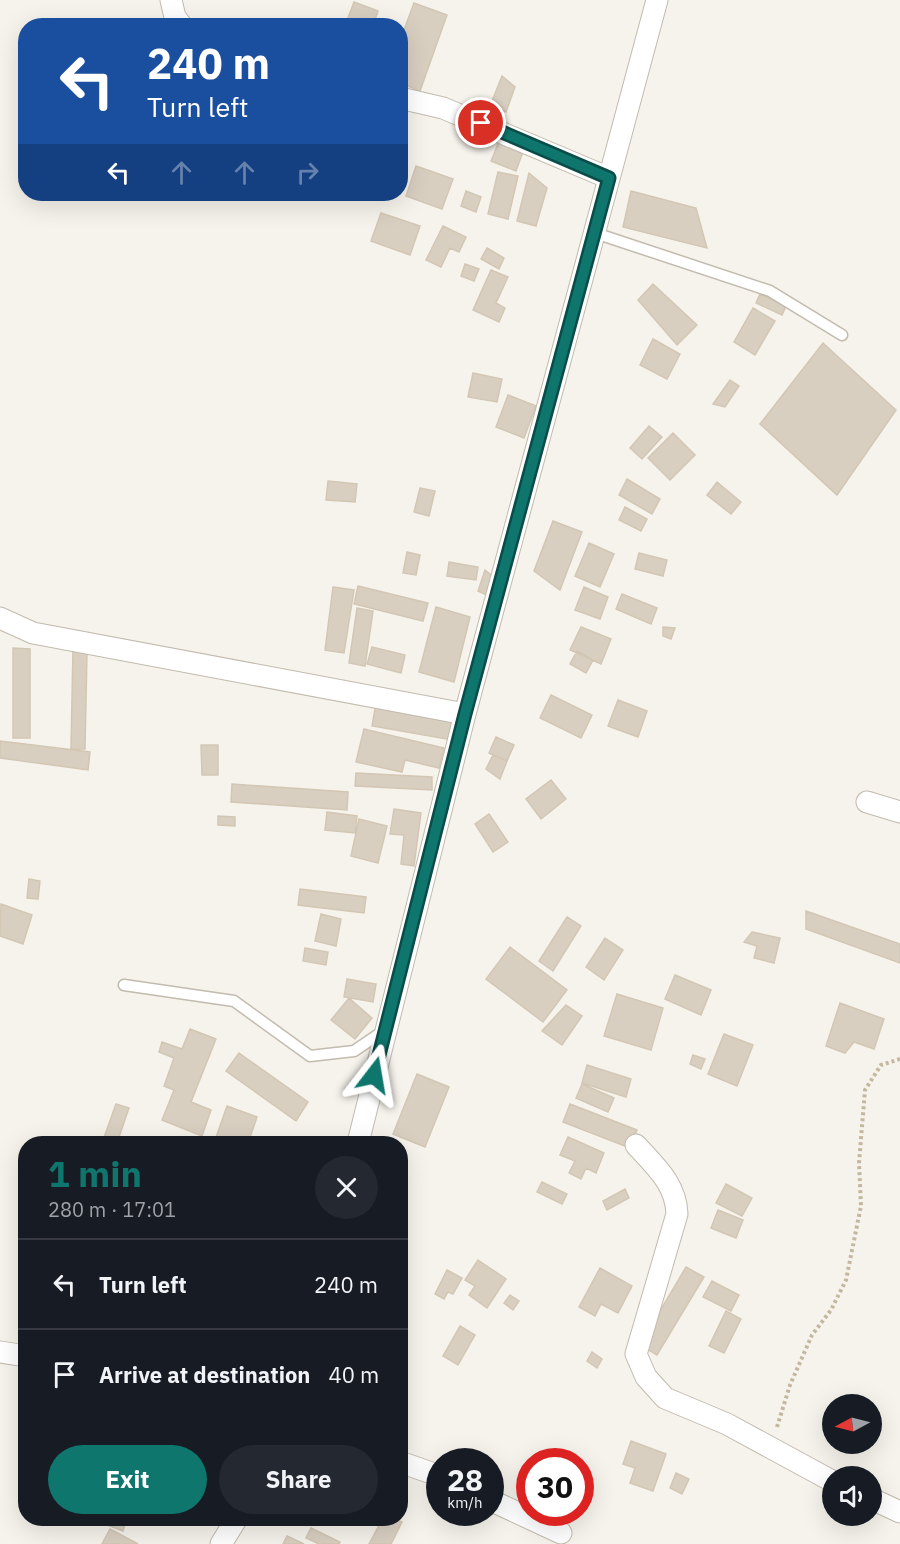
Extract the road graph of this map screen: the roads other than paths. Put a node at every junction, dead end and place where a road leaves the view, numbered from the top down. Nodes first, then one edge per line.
1 (171, 0) edge
2 (657, 0) edge
3 (176, 18) edge
4 (408, 100) edge
5 (609, 178) junction
6 (595, 233) junction
7 (842, 334) dead end
8 (0, 618) edge
9 (465, 714) junction
10 (867, 802) dead end
11 (900, 812) edge
12 (124, 985) dead end
13 (385, 1030) junction
14 (360, 1136) edge
15 (636, 1145) dead end
16 (0, 1352) edge
17 (18, 1355) edge
18 (408, 1465) edge
19 (426, 1471) edge
20 (822, 1476) edge
21 (882, 1504) edge
22 (504, 1507) edge
23 (900, 1512) edge
24 (232, 1526) edge
25 (561, 1533) dead end
26 (221, 1544) edge

1 - 3 street
2 - 5 street
4 - 5 street
5 - 6 street
6 - 7 lane
6 - 9 street
8 - 9 street
9 - 13 street
10 - 11 street
12 - 13 lane
13 - 14 street
15 - 20 street
16 - 17 street
18 - 19 street
21 - 23 street
22 - 25 street
24 - 26 street

